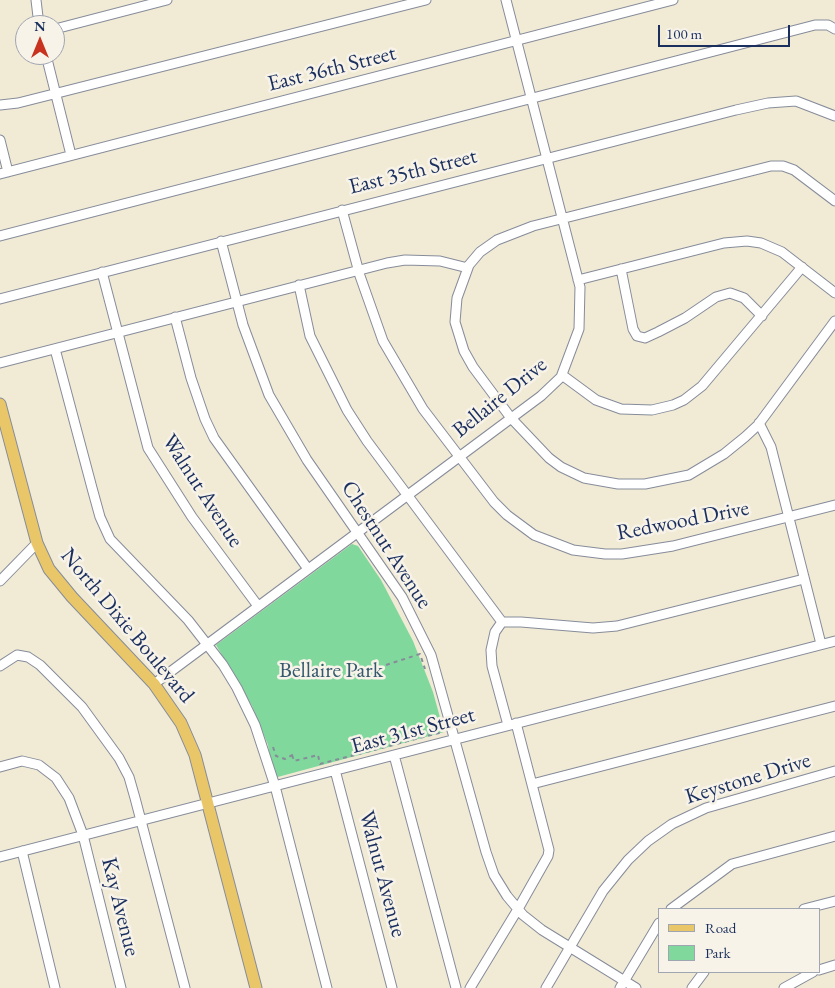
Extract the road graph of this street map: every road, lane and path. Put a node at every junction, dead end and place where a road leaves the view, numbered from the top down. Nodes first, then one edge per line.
1 (36, 0) edge
2 (167, 0) edge
3 (426, 0) edge
4 (506, 0) edge
5 (673, 0) edge
6 (38, 15) edge
7 (65, 26) edge
8 (835, 29) edge
9 (517, 40) junction
10 (48, 65) edge
11 (54, 93) junction
12 (532, 98) junction
13 (0, 105) edge
14 (835, 116) edge
15 (0, 140) edge
16 (70, 155) junction
17 (547, 157) junction
18 (4, 172) edge
19 (835, 201) edge
20 (342, 210) junction
21 (562, 218) junction
22 (0, 236) edge
23 (221, 241) junction
24 (802, 267) junction
25 (468, 268) junction
26 (358, 269) junction
27 (621, 269) junction
28 (102, 272) junction
29 (578, 280) junction
30 (299, 285) junction
31 (835, 293) edge
32 (0, 299) edge
33 (237, 302) junction
34 (762, 316) junction
35 (175, 317) junction
36 (835, 321) edge
37 (117, 332) junction
38 (55, 349) junction
39 (0, 363) edge
40 (562, 375) junction
41 (0, 404) edge
42 (511, 418) junction
43 (759, 423) junction
44 (458, 457) junction
45 (407, 495) junction
46 (835, 505) edge
47 (788, 517) junction
48 (358, 532) junction
49 (37, 544) junction
50 (308, 569) junction
51 (804, 579) junction
52 (0, 581) edge
53 (258, 606) junction
54 (502, 622) junction
55 (835, 641) edge
56 (207, 644) junction
57 (821, 644) junction
58 (386, 664) dead end
59 (0, 666) edge
60 (426, 672) dead end
61 (154, 684) junction
62 (835, 706) edge
63 (444, 724) dead end
64 (512, 724) junction
65 (456, 739) junction
66 (273, 747) dead end
67 (394, 755) junction
68 (0, 767) edge
69 (335, 770) junction
70 (835, 771) edge
71 (532, 784) junction
72 (275, 786) junction
73 (209, 803) junction
74 (140, 821) junction
75 (83, 836) junction
76 (835, 836) edge
77 (22, 851) junction
78 (0, 857) edge
79 (835, 901) edge
80 (672, 908) edge
81 (808, 908) edge
82 (518, 909) junction
83 (658, 925) edge
84 (569, 948) junction
85 (835, 965) edge
86 (820, 970) edge
87 (703, 973) edge
88 (811, 973) edge
89 (453, 978) junction
90 (622, 985) edge
91 (470, 986) edge
92 (55, 988) edge
93 (121, 988) edge
94 (185, 988) edge
95 (256, 988) edge
96 (327, 988) edge
97 (392, 988) edge
98 (456, 988) edge
99 (546, 988) edge
100 (636, 988) edge
101 (692, 988) edge
102 (784, 988) edge

1 - 6 street
2 - 7 street
3 - 11 street
4 - 9 street, Bellaire Drive
5 - 9 street, East 36th Street
8 - 12 street
9 - 12 street, Bellaire Drive
9 - 16 street, East 36th Street
10 - 11 street
11 - 13 street
11 - 16 street
12 - 17 street, Bellaire Drive
12 - 22 street
14 - 17 street, East 35th Street
15 - 18 street
16 - 18 street, East 36th Street
17 - 20 street, East 35th Street
17 - 21 street, Bellaire Drive
19 - 21 street
20 - 23 street, East 35th Street
20 - 26 street, Redwood Drive
21 - 25 street
21 - 29 street, Bellaire Drive
23 - 28 street, East 35th Street
23 - 33 street, Chestnut Avenue
24 - 27 street
24 - 31 street
24 - 34 street
25 - 26 street
25 - 42 street
26 - 30 street
26 - 44 street, Redwood Drive
27 - 29 street
27 - 34 street
28 - 32 street, East 35th Street
28 - 37 street, Walnut Avenue
29 - 40 street, Bellaire Drive
30 - 33 street
30 - 45 street
33 - 35 street
33 - 48 street, Chestnut Avenue
34 - 40 street
35 - 37 street
35 - 50 street
36 - 43 street
37 - 38 street
37 - 53 street, Walnut Avenue
38 - 39 street
38 - 56 street
40 - 42 street, Bellaire Drive
41 - 49 main road, North Dixie Boulevard
42 - 43 street
42 - 44 street, Bellaire Drive
43 - 47 street
44 - 45 street, Bellaire Drive
44 - 47 street, Redwood Drive
45 - 48 street, Bellaire Drive
45 - 54 street
46 - 47 street, Redwood Drive
47 - 51 street
48 - 50 street, Bellaire Drive
48 - 65 street, Chestnut Avenue
49 - 52 street
49 - 61 main road, North Dixie Boulevard
50 - 53 street, Bellaire Drive
51 - 54 street
51 - 57 street
53 - 56 street, Bellaire Drive
54 - 64 street
55 - 57 street, East 31st Street
56 - 61 street, Bellaire Drive
56 - 72 street
57 - 64 street, East 31st Street
58 - 60 path
59 - 74 street
61 - 73 main road, North Dixie Boulevard
62 - 71 street
63 - 66 path
64 - 65 street, East 31st Street
64 - 71 street
65 - 67 street, East 31st Street
65 - 82 street, Chestnut Avenue
67 - 69 street, East 31st Street
67 - 89 street
68 - 75 street, Kay Avenue
69 - 72 street, East 31st Street
69 - 97 street, Walnut Avenue
70 - 84 street, Keystone Drive
71 - 82 street
72 - 73 street, East 31st Street
72 - 96 street
73 - 74 street, East 31st Street
73 - 95 main road, North Dixie Boulevard
74 - 75 street, East 31st Street
74 - 94 street
75 - 77 street, East 31st Street
75 - 93 street, Kay Avenue
76 - 80 street
77 - 78 street, East 31st Street
77 - 92 street
79 - 81 street
82 - 84 street, Chestnut Avenue
82 - 91 street
83 - 90 street
84 - 90 street, Chestnut Avenue
84 - 99 street, Keystone Drive
85 - 86 street
87 - 101 street
88 - 102 street
89 - 91 street
89 - 98 street
90 - 100 street, Chestnut Avenue

